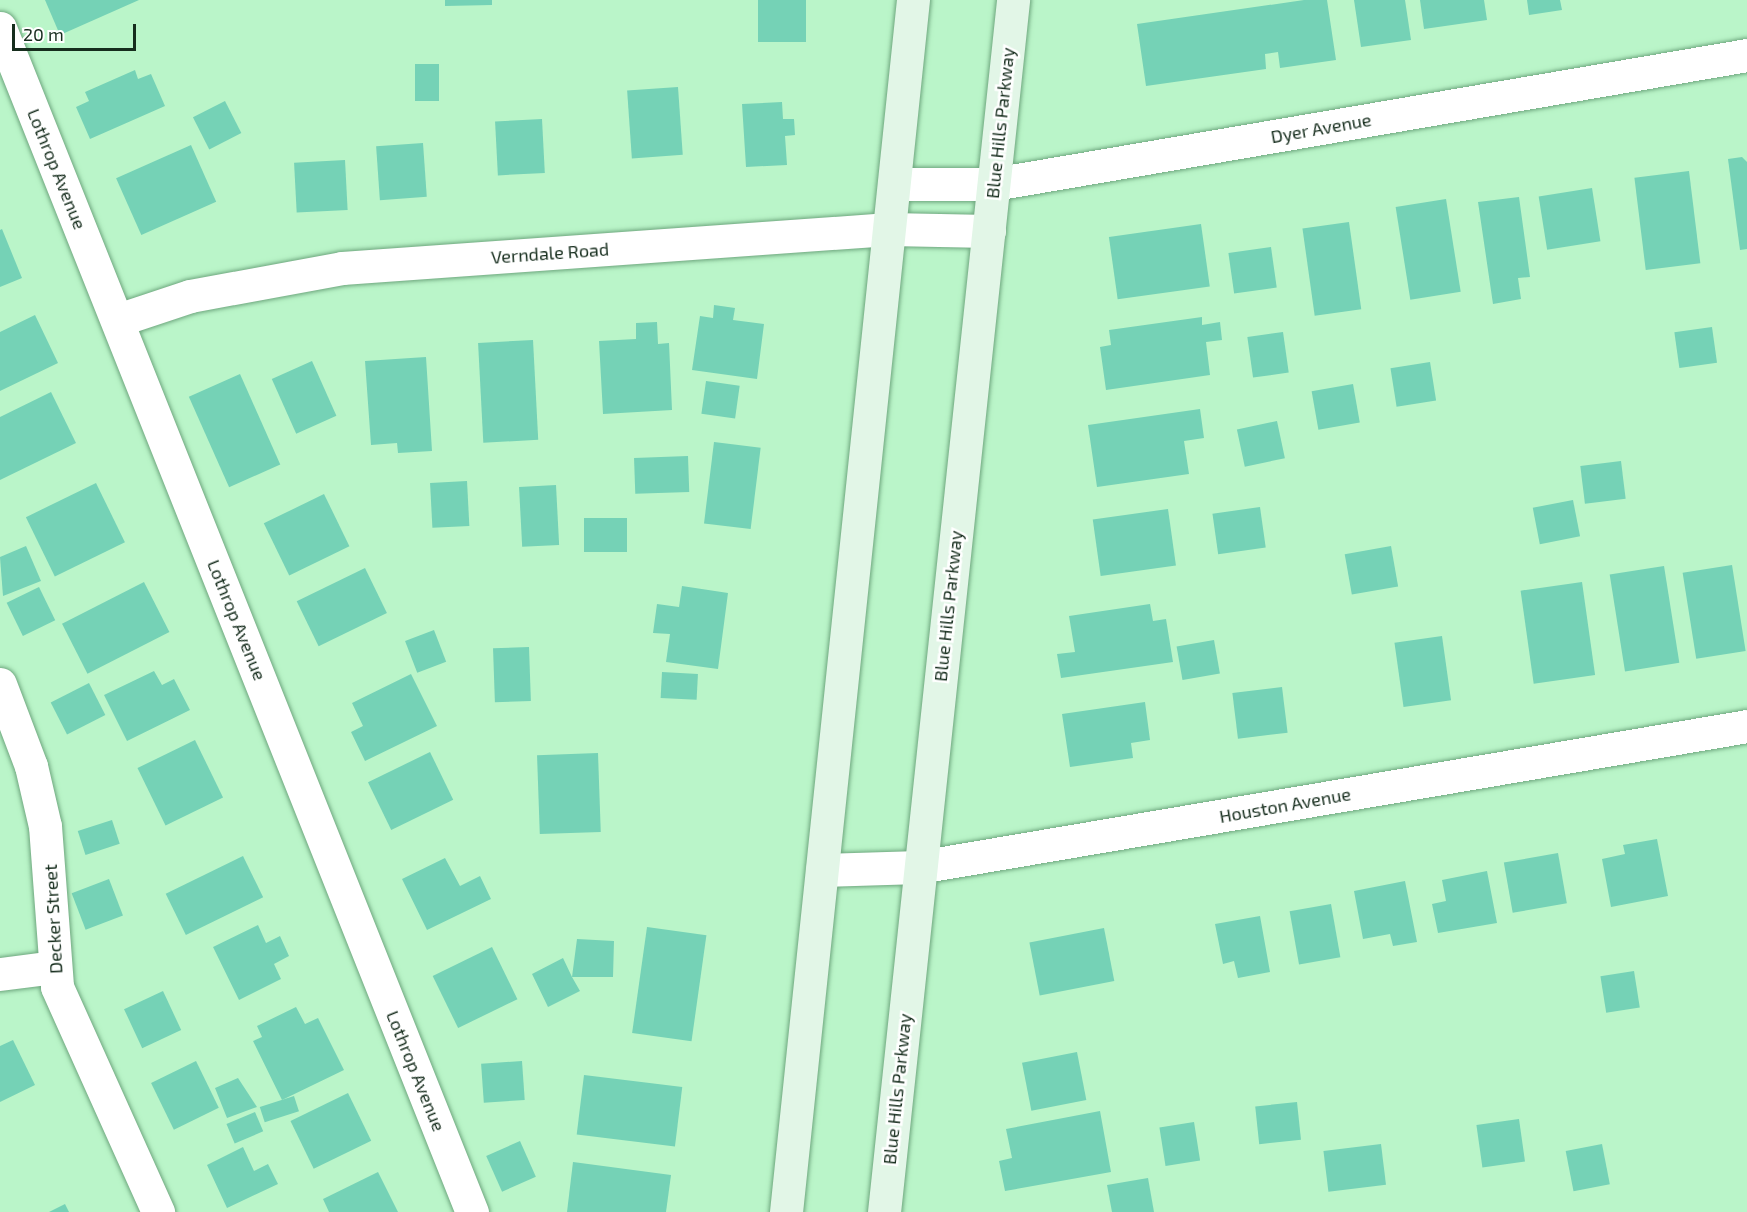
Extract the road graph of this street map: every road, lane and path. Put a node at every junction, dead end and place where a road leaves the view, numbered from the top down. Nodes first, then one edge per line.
1 (913, 0) edge
2 (1013, 0) edge
3 (0, 28) edge
4 (1747, 55) edge
5 (894, 184) junction
6 (994, 184) junction
7 (889, 229) junction
8 (989, 231) junction
9 (118, 320) junction
10 (0, 684) edge
11 (1747, 726) edge
12 (919, 867) junction
13 (822, 870) junction
14 (54, 967) junction
15 (0, 974) edge
16 (158, 1212) edge
17 (472, 1212) edge
18 (786, 1212) edge
19 (884, 1212) edge

1 - 5 main road
2 - 6 main road, Blue Hills Parkway
3 - 9 street, Lothrop Avenue
4 - 6 street, Dyer Avenue
5 - 6 street, Dyer Avenue
5 - 7 main road
6 - 8 main road, Blue Hills Parkway
7 - 8 street, Verndale Road
7 - 9 street, Verndale Road
7 - 13 main road
8 - 12 main road, Blue Hills Parkway
9 - 17 street, Lothrop Avenue
10 - 14 street, Decker Street
11 - 12 street, Houston Avenue
12 - 13 street, Houston Avenue
12 - 19 main road, Blue Hills Parkway
13 - 18 main road
14 - 15 street
14 - 16 street, Decker Street

